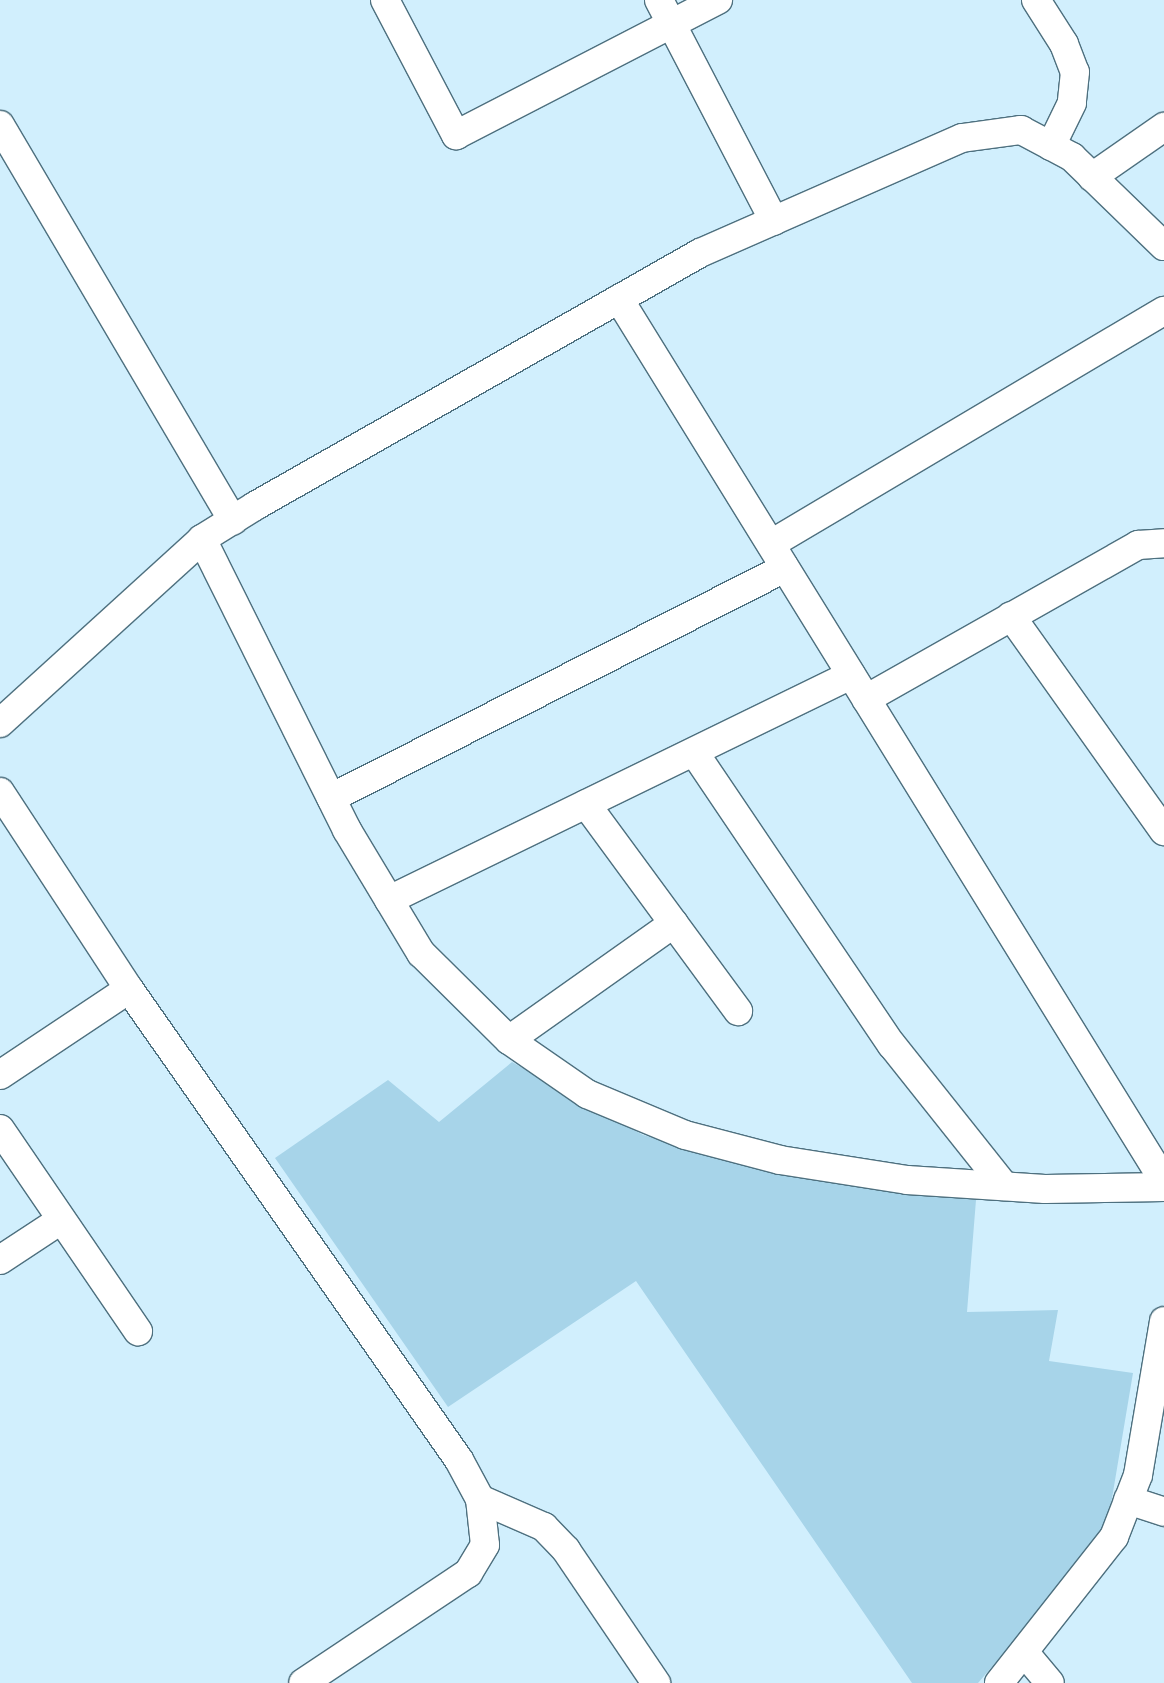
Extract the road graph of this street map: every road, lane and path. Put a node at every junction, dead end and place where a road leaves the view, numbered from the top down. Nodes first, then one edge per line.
1 (385, 0) edge
2 (659, 0) edge
3 (718, 0) edge
4 (1036, 0) edge
5 (673, 23) junction
6 (0, 125) edge
7 (1164, 127) edge
8 (1051, 146) junction
9 (1092, 177) junction
10 (774, 221) junction
11 (1164, 246) edge
12 (619, 299) junction
13 (1164, 311) edge
14 (232, 520) junction
15 (202, 539) junction
16 (1164, 543) edge
17 (771, 544) junction
18 (785, 568) junction
19 (1011, 616) junction
20 (852, 675) junction
21 (866, 699) junction
22 (0, 723) edge
23 (694, 752) junction
24 (0, 792) edge
25 (331, 798) junction
26 (586, 804) junction
27 (1164, 831) edge
28 (389, 900) junction
29 (674, 923) junction
30 (129, 989) junction
31 (738, 1011) dead end
32 (509, 1040) junction
33 (0, 1075) edge
34 (0, 1129) edge
35 (1164, 1181) edge
36 (1004, 1186) junction
37 (1164, 1187) edge
38 (61, 1220) junction
39 (0, 1260) edge
40 (1164, 1321) edge
41 (138, 1331) dead end
42 (480, 1499) junction
43 (1128, 1500) junction
44 (1164, 1512) edge
45 (1024, 1652) junction
46 (303, 1683) edge
47 (656, 1683) edge
48 (999, 1683) edge
49 (1050, 1683) edge

1 - 5 street
2 - 5 street
3 - 5 street
4 - 8 street
5 - 10 street
6 - 14 street
7 - 9 street
8 - 9 street
8 - 10 street
9 - 11 street
10 - 12 street
12 - 14 street
12 - 17 street
13 - 17 street
14 - 15 street
15 - 22 street
15 - 25 street
16 - 19 street
17 - 18 street
18 - 20 street
18 - 25 street
19 - 21 street
19 - 27 street
20 - 21 street
20 - 23 street
21 - 35 street
23 - 26 street
23 - 36 street
24 - 30 street
25 - 28 street
26 - 28 street
26 - 29 street
28 - 32 street
29 - 31 street
29 - 32 street
30 - 33 street
30 - 42 street
32 - 36 street
34 - 38 street
36 - 37 street
38 - 39 street
38 - 41 street
40 - 43 street
42 - 46 street
42 - 47 street
43 - 44 street
43 - 45 street
45 - 48 street
45 - 49 street

